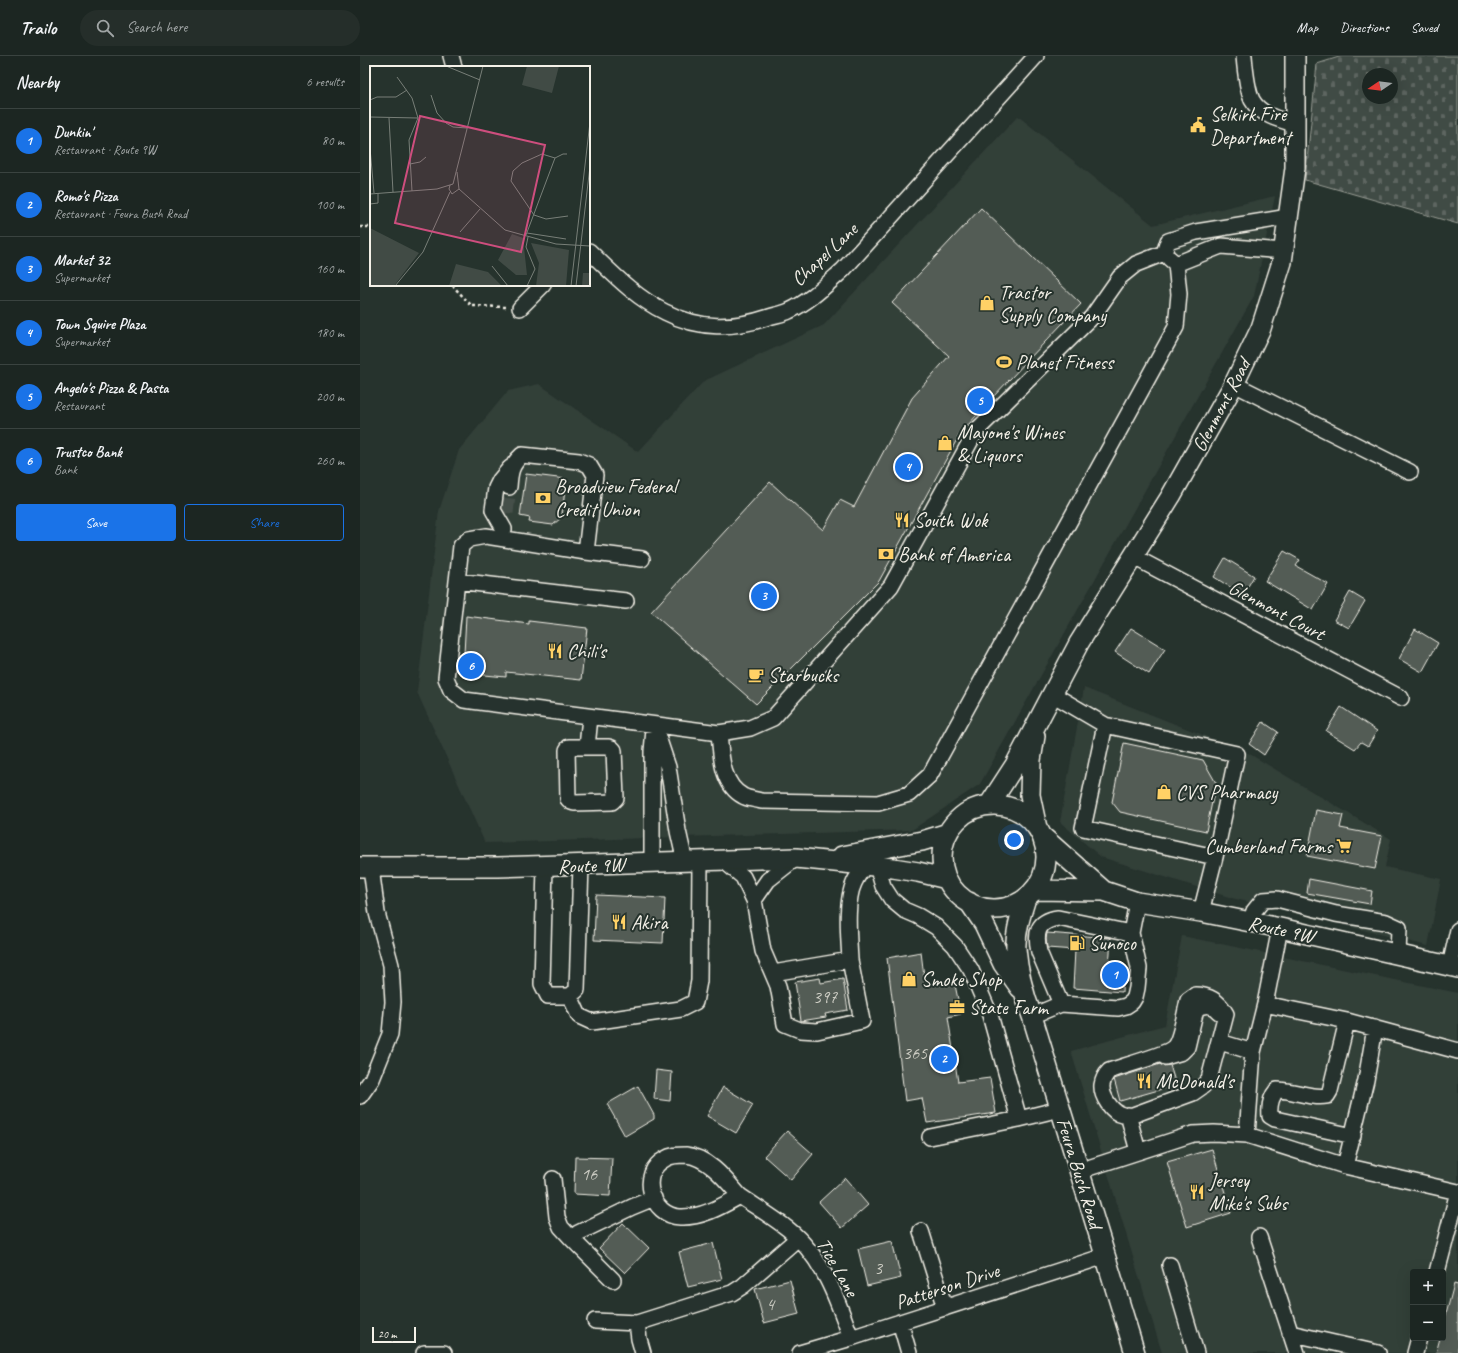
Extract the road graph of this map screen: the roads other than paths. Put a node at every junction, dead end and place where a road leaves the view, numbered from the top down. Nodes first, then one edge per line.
1 (451, 56) edge
2 (1036, 56) edge
3 (1244, 56) edge
4 (1295, 56) edge
5 (454, 66) edge
6 (1295, 124) junction
7 (1288, 217) junction
8 (1284, 251) junction
9 (590, 252) edge
10 (1164, 254) junction
11 (1176, 264) junction
12 (542, 286) edge
13 (520, 308) road end
14 (1234, 384) junction
15 (514, 462) junction
16 (1410, 472) dead end
17 (508, 487) tunnel mouth
18 (506, 513) tunnel mouth
19 (504, 534) junction
20 (586, 552) junction
21 (1134, 557) junction
22 (642, 559) dead end
23 (457, 581) junction
24 (626, 601) dead end
25 (1052, 694) junction
26 (1401, 698) dead end
27 (590, 717) junction
28 (1038, 719) junction
29 (654, 725) junction
30 (1105, 725) junction
31 (719, 733) junction
32 (587, 747) junction
33 (989, 805) junction
34 (1039, 832) junction
35 (948, 833) junction
36 (1215, 857) junction
37 (796, 858) junction
38 (723, 860) junction
39 (823, 860) junction
40 (693, 862) junction
41 (652, 863) junction
42 (581, 865) junction
43 (545, 866) junction
44 (871, 866) junction
45 (365, 868) edge
46 (948, 879) junction
47 (1104, 891) junction
48 (1030, 894) junction
49 (754, 900) junction
50 (969, 902) junction
51 (1137, 902) junction
52 (1202, 912) junction
53 (1250, 922) junction
54 (1280, 928) junction
55 (1458, 930) edge
56 (1131, 933) junction
57 (1398, 954) junction
58 (850, 960) junction
59 (1454, 967) edge
60 (772, 973) junction
61 (1023, 993) junction
62 (570, 996) junction
63 (1061, 1004) junction
64 (1265, 1004) junction
65 (1032, 1016) junction
66 (1347, 1020) junction
67 (1376, 1028) junction
68 (1221, 1035) junction
69 (1458, 1051) edge
70 (1253, 1052) junction
71 (360, 1096) edge
72 (1060, 1109) junction
73 (1128, 1115) junction
74 (1019, 1119) junction
75 (1247, 1136) junction
76 (1353, 1136) junction
77 (930, 1137) dead end
78 (1138, 1151) junction
79 (1345, 1166) junction
80 (1079, 1171) junction
81 (553, 1179) dead end
82 (1458, 1192) edge
83 (740, 1196) junction
84 (654, 1198) junction
85 (920, 1231) dead end
86 (1259, 1237) dead end
87 (798, 1238) junction
88 (572, 1239) junction
89 (1105, 1256) junction
90 (1170, 1265) dead end
91 (1438, 1269) edge
92 (613, 1280) dead end
93 (945, 1308) junction
94 (595, 1321) dead end
95 (637, 1322) junction
96 (900, 1322) junction
97 (1290, 1332) junction
98 (851, 1338) junction
99 (1418, 1341) edge
100 (424, 1353) edge
101 (444, 1353) edge
102 (643, 1353) edge
103 (800, 1353) edge
104 (909, 1353) edge
105 (1135, 1353) edge
106 (1196, 1353) edge
107 (1297, 1353) edge
108 (1378, 1353) edge
109 (1415, 1353) edge

1 - 5 street
2 - 9 street, Chapel Lane
3 - 6 street
4 - 6 main road, Glenmont Road
6 - 7 main road, Glenmont Road
7 - 8 main road, Glenmont Road
7 - 10 street
8 - 11 street
8 - 14 main road, Glenmont Road
10 - 11 street
10 - 31 street
11 - 31 street
12 - 13 street
14 - 16 street
14 - 21 main road, Glenmont Road
15 - 17 street
15 - 19 street
15 - 20 street
18 - 19 street
19 - 20 street
19 - 23 street
20 - 22 street
21 - 25 main road, Glenmont Road
21 - 26 street, Glenmont Court
23 - 24 street
23 - 27 street
25 - 28 main road, Glenmont Road
25 - 30 street
27 - 29 street
27 - 32 street
28 - 33 main road, Glenmont Road
28 - 34 main road, Glenmont Road
29 - 31 street
29 - 40 street
29 - 41 street
30 - 36 street
30 - 36 street
32 - 32 street
33 - 34 main road
33 - 35 main road
34 - 47 main road, Route 9W
34 - 48 main road
35 - 39 main road, Route 9W
35 - 46 main road
36 - 52 street
37 - 38 main road, Route 9W
37 - 39 main road, Route 9W
37 - 49 street
38 - 40 main road, Route 9W
38 - 49 street
39 - 44 main road, Route 9W
40 - 41 main road, Route 9W
40 - 62 street
41 - 42 main road, Route 9W
42 - 43 main road, Route 9W
42 - 62 street
43 - 45 main road, Route 9W
43 - 62 street
44 - 46 main road, Route 9W
44 - 58 street
44 - 74 street
45 - 71 street
46 - 50 main road
47 - 48 main road, Route 9W
47 - 51 main road, Route 9W
48 - 50 main road
48 - 61 main road, Feura Bush Road
49 - 60 street
50 - 61 main road, Feura Bush Road
51 - 52 main road, Route 9W
51 - 56 street
52 - 53 main road, Route 9W
53 - 54 main road, Route 9W
53 - 57 street
54 - 57 main road, Route 9W
54 - 64 street
55 - 59 street
56 - 63 street
56 - 63 street
57 - 59 main road, Route 9W
58 - 60 street
58 - 60 street
61 - 65 main road, Feura Bush Road
63 - 65 street
64 - 66 street
64 - 70 street
65 - 72 main road, Feura Bush Road
66 - 67 street
66 - 76 street
67 - 69 street
67 - 76 street
68 - 70 street
68 - 73 street
68 - 73 street
70 - 75 street
72 - 74 street
72 - 80 main road, Feura Bush Road
73 - 78 street
74 - 77 street
75 - 78 street
75 - 79 street
76 - 79 street
78 - 80 street
79 - 82 street
80 - 89 main road, Feura Bush Road
81 - 88 street
82 - 91 street
83 - 84 street, Tice Lane
83 - 84 street, Tice Lane
83 - 87 street, Tice Lane
84 - 88 street
85 - 93 street
86 - 97 street
87 - 95 street
87 - 98 street, Tice Lane
88 - 92 street
89 - 93 street, Patterson Drive
89 - 105 main road, Feura Bush Road
90 - 106 street
93 - 96 street, Patterson Drive
94 - 95 street
95 - 102 street
96 - 98 street, Patterson Drive
96 - 104 street
97 - 107 street
97 - 108 street
98 - 103 street, Patterson Drive
99 - 109 street
100 - 101 street

